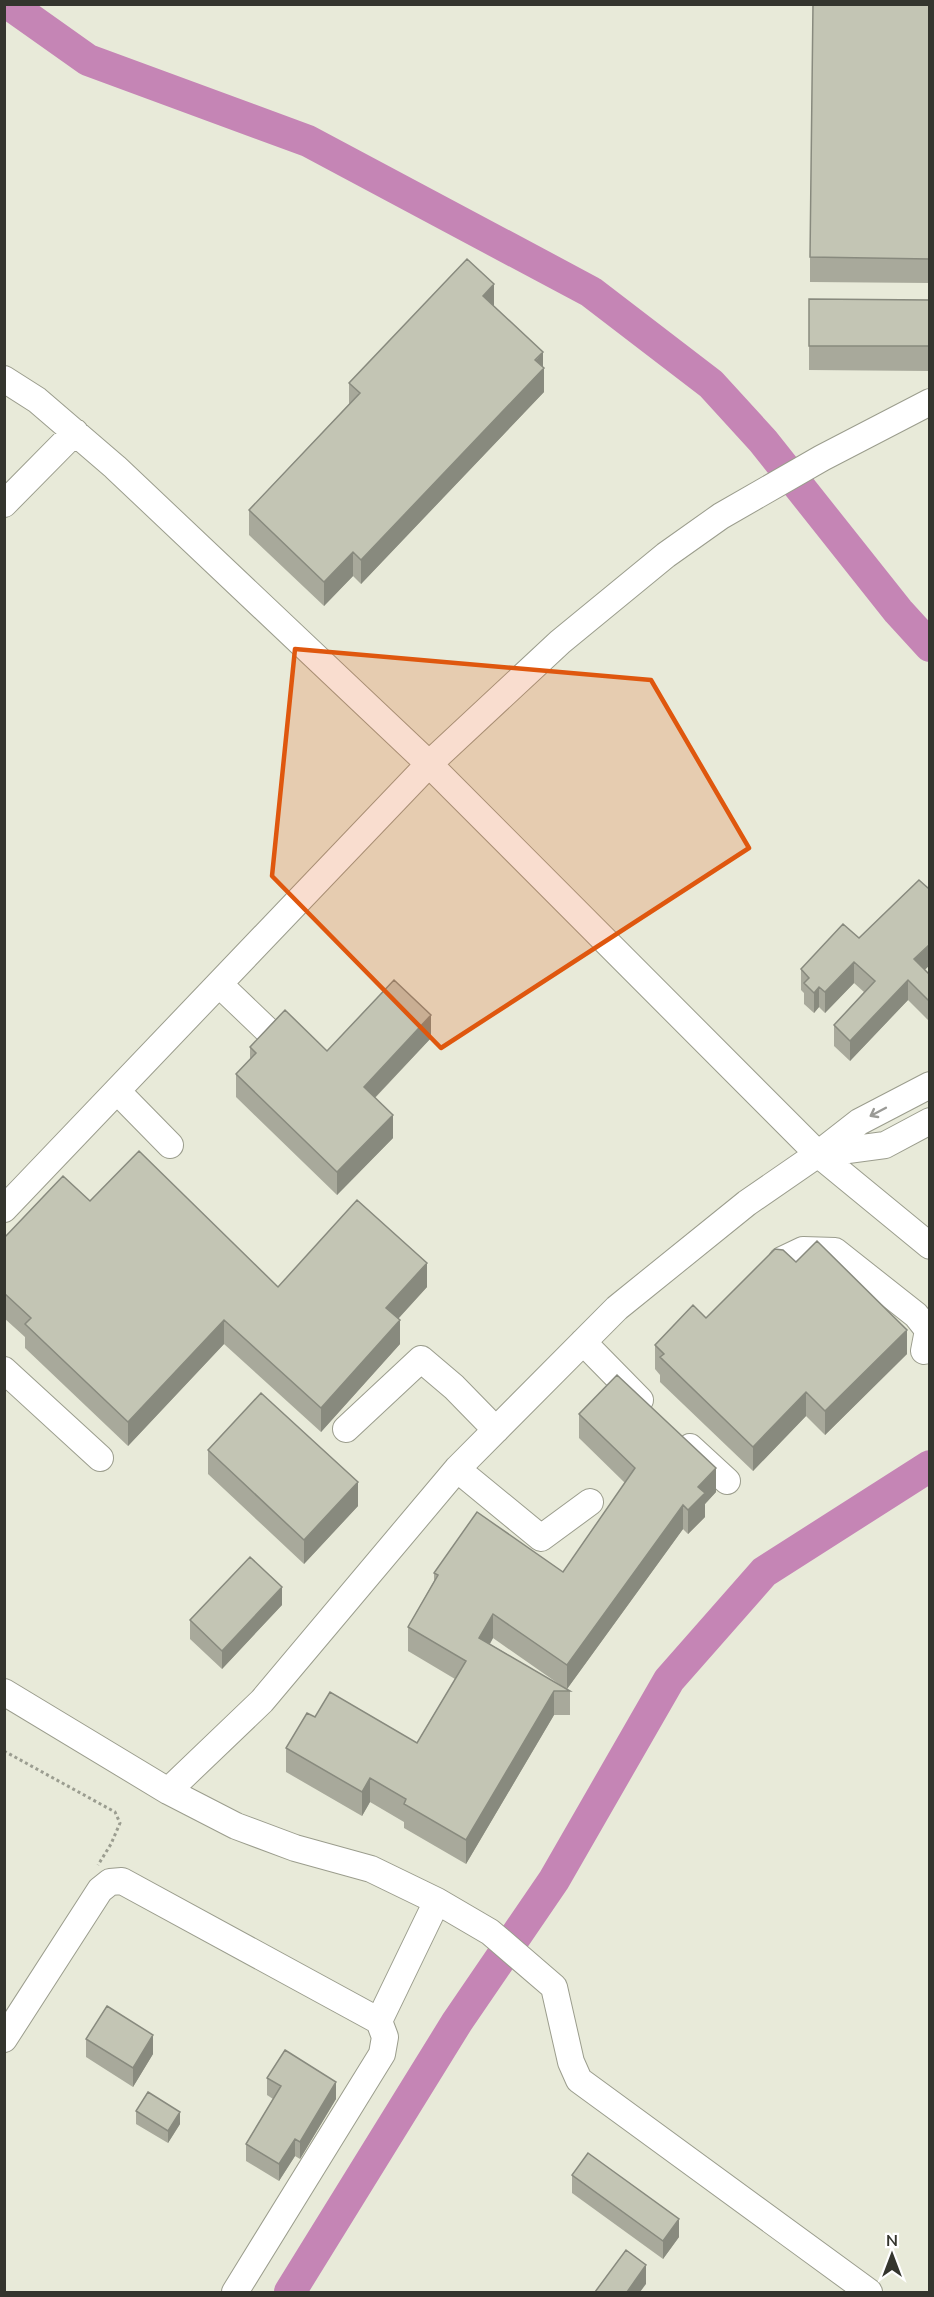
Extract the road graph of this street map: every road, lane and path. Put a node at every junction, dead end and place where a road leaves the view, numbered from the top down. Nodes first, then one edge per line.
1 (4, 379) edge
2 (930, 402) edge
3 (75, 432) junction
4 (4, 504) edge
5 (429, 764) junction
6 (219, 984) junction
7 (267, 1030) edge
8 (930, 1085) edge
9 (117, 1091) junction
10 (930, 1121) edge
11 (170, 1145) dead end
12 (818, 1154) junction
13 (4, 1209) edge
14 (930, 1246) edge
15 (782, 1260) edge
16 (923, 1309) edge
17 (583, 1342) junction
18 (924, 1351) dead end
19 (4, 1370) edge
20 (346, 1429) dead end
21 (496, 1430) junction
22 (99, 1458) dead end
23 (458, 1469) junction
24 (727, 1481) dead end
25 (590, 1502) dead end
26 (4, 1692) edge
27 (4, 1751) edge
28 (168, 1791) junction
29 (92, 1873) dead end
30 (437, 1901) junction
31 (379, 2021) junction
32 (4, 2039) edge
33 (235, 2292) edge
34 (869, 2292) edge

1 - 3 street
2 - 5 street
3 - 4 street
3 - 5 street
5 - 6 street
5 - 12 street
6 - 7 street
6 - 9 street
8 -> 12 street
9 - 11 street
9 - 13 street
10 - 12 street
12 - 14 street
12 - 17 street
15 - 16 street
16 - 18 street
17 - 21 street
17 - 24 street
19 - 22 street
20 - 21 street
21 - 23 street
23 - 25 street
23 - 28 street
26 - 28 street
27 - 29 path
28 - 30 street
30 - 31 street
30 - 34 street
31 - 32 street
31 - 33 street

